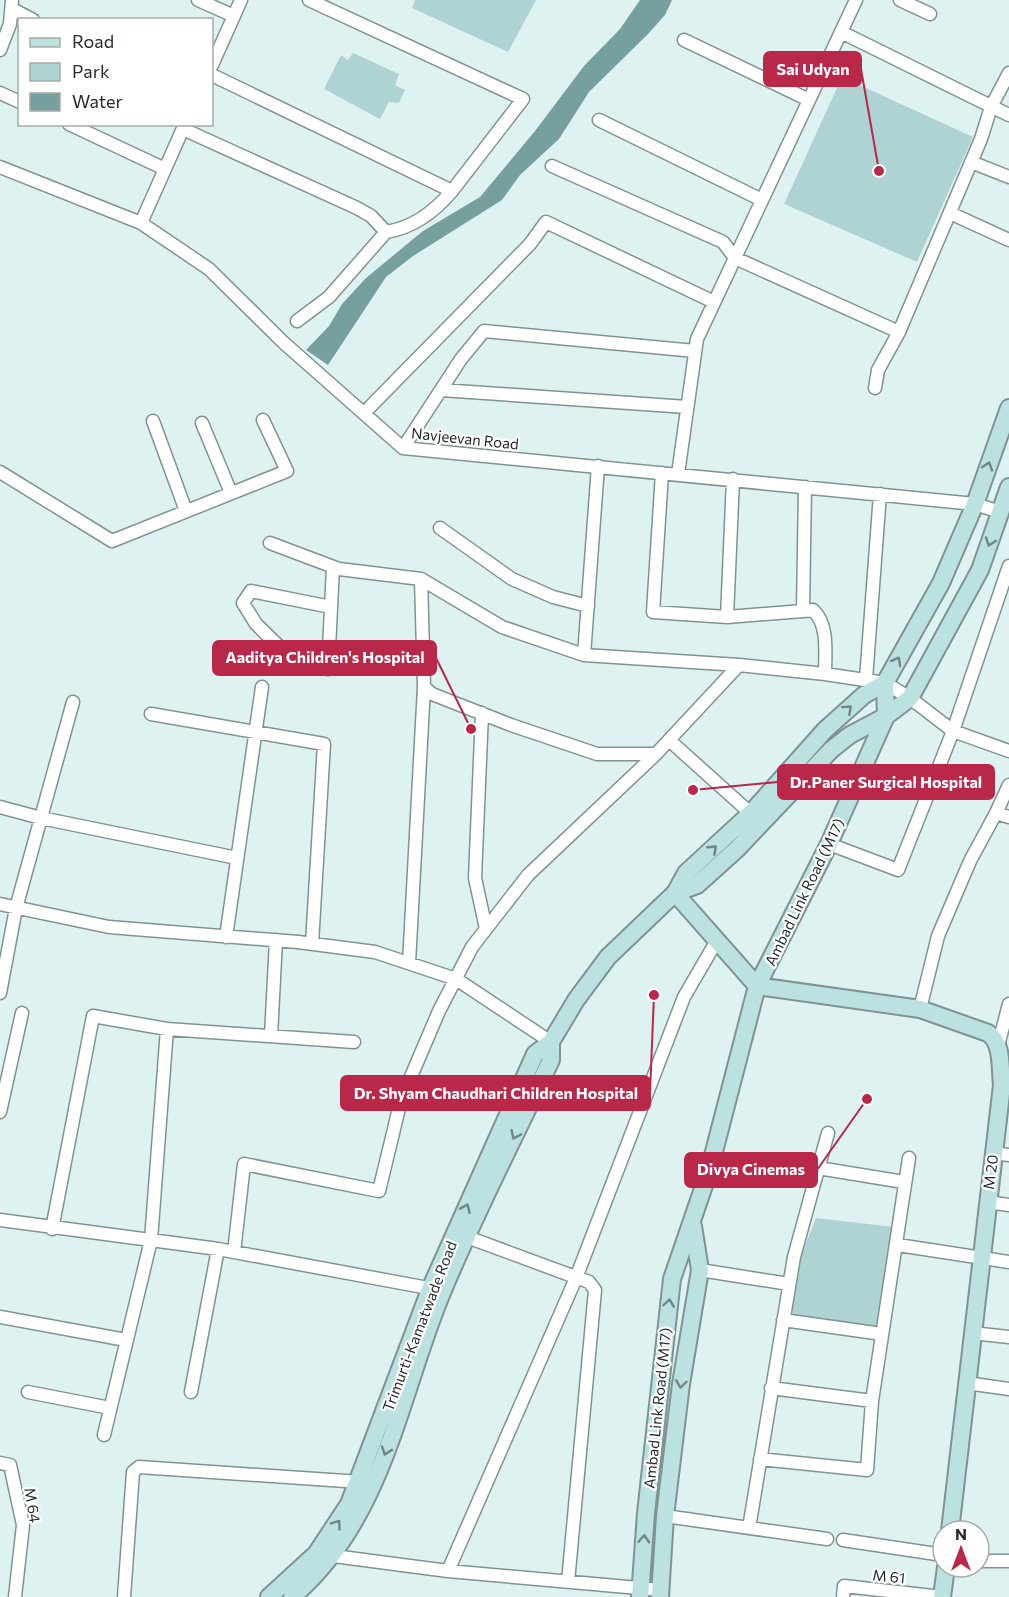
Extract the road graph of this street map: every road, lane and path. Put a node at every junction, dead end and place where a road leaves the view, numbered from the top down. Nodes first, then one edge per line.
1 (198, 0) edge
2 (241, 0) edge
3 (309, 0) edge
4 (856, 0) edge
5 (900, 0) edge
6 (17, 4) edge
7 (930, 14) dead end
8 (234, 16) junction
9 (31, 18) edge
10 (841, 32) junction
11 (684, 40) dead end
12 (0, 50) edge
13 (213, 63) edge
14 (1009, 74) edge
15 (213, 75) edge
16 (0, 93) edge
17 (809, 100) junction
18 (18, 101) edge
19 (992, 107) junction
20 (1009, 115) edge
21 (599, 120) dead end
22 (73, 126) edge
23 (184, 127) edge
24 (971, 162) junction
25 (552, 166) dead end
26 (0, 167) edge
27 (165, 169) junction
28 (1009, 177) edge
29 (452, 191) junction
30 (762, 200) junction
31 (950, 213) junction
32 (141, 223) junction
33 (386, 232) junction
34 (1009, 240) edge
35 (735, 258) junction
36 (714, 302) junction
37 (297, 321) dead end
38 (899, 332) junction
39 (695, 351) junction
40 (875, 388) dead end
41 (441, 390) junction
42 (687, 407) junction
43 (1009, 408) edge
44 (364, 413) junction
45 (263, 420) dead end
46 (153, 421) dead end
47 (202, 423) dead end
48 (403, 448) junction
49 (598, 466) junction
50 (0, 472) edge
51 (662, 473) junction
52 (678, 474) junction
53 (733, 479) junction
54 (805, 487) junction
55 (1009, 487) edge
56 (231, 493) junction
57 (880, 494) junction
58 (975, 504) junction
59 (186, 511) junction
60 (1000, 512) junction
61 (441, 528) dead end
62 (270, 543) dead end
63 (1009, 566) edge
64 (333, 567) junction
65 (421, 579) junction
66 (588, 606) junction
67 (331, 607) junction
68 (803, 611) junction
69 (727, 617) junction
70 (584, 655) junction
71 (739, 666) junction
72 (825, 674) junction
73 (866, 679) junction
74 (885, 683) junction
75 (262, 687) dead end
76 (424, 687) junction
77 (910, 698) junction
78 (73, 702) dead end
79 (482, 713) junction
80 (151, 714) dead end
81 (886, 717) junction
82 (953, 731) junction
83 (255, 732) junction
84 (669, 740) junction
85 (1009, 751) edge
86 (656, 754) junction
87 (1009, 785) edge
88 (0, 807) edge
89 (996, 813) junction
90 (1009, 817) edge
91 (41, 818) junction
92 (757, 818) junction
93 (828, 844) junction
94 (237, 858) junction
95 (675, 893) junction
96 (0, 904) edge
97 (16, 908) junction
98 (486, 929) junction
99 (226, 937) junction
100 (276, 940) junction
101 (716, 942) junction
102 (312, 944) junction
103 (409, 963) junction
104 (456, 979) junction
105 (757, 986) junction
106 (0, 993) edge
107 (1009, 1004) edge
108 (920, 1009) junction
109 (22, 1013) dead end
110 (167, 1029) junction
111 (272, 1036) junction
112 (354, 1042) dead end
113 (551, 1042) junction
114 (998, 1046) junction
115 (1005, 1086) edge
116 (0, 1112) edge
117 (828, 1133) dead end
118 (1001, 1154) edge
119 (909, 1158) dead end
120 (819, 1168) junction
121 (904, 1182) junction
122 (987, 1202) junction
123 (1009, 1205) edge
124 (0, 1220) edge
125 (693, 1222) junction
126 (52, 1229) junction
127 (467, 1237) junction
128 (151, 1239) junction
129 (898, 1245) junction
130 (218, 1249) junction
131 (234, 1252) junction
132 (981, 1258) junction
133 (1009, 1262) edge
134 (700, 1270) junction
135 (576, 1278) junction
136 (789, 1284) junction
137 (437, 1289) junction
138 (0, 1317) edge
139 (783, 1320) junction
140 (972, 1333) junction
141 (882, 1334) junction
142 (1009, 1337) edge
143 (126, 1340) junction
144 (967, 1383) junction
145 (771, 1388) junction
146 (1009, 1389) edge
147 (28, 1392) dead end
148 (191, 1392) dead end
149 (872, 1401) junction
150 (111, 1408) junction
151 (104, 1435) dead end
152 (760, 1459) junction
153 (0, 1463) edge
154 (360, 1482) junction
155 (665, 1516) junction
156 (951, 1519) edge
157 (749, 1528) junction
158 (827, 1539) dead end
159 (843, 1540) dead end
160 (931, 1553) edge
161 (324, 1554) junction
162 (991, 1561) edge
163 (1009, 1562) edge
164 (448, 1572) junction
165 (944, 1579) edge
166 (568, 1582) junction
167 (640, 1593) edge
168 (661, 1594) edge
169 (15, 1597) edge
170 (124, 1597) edge
171 (269, 1597) edge
172 (292, 1597) edge
173 (843, 1597) edge
174 (942, 1597) edge

1 - 8 street
2 - 8 street
3 - 29 street
4 - 10 street
5 - 7 street
6 - 9 street
6 - 12 street
8 - 13 street
10 - 17 street
10 - 19 street
11 - 17 street
14 - 19 street
15 - 29 street
16 - 18 street
17 - 30 street
19 - 20 street
19 - 24 street
21 - 30 street
22 - 27 street
23 - 27 street
23 - 33 street
24 - 28 street
24 - 31 street
25 - 35 street
26 - 32 street, Navjeevan Road
27 - 32 street
29 - 33 street
30 - 35 street
31 - 34 street
31 - 38 street
32 - 44 street, Navjeevan Road
33 - 37 street
35 - 36 street
35 - 38 street
36 - 39 street
36 - 44 street
38 - 40 street
39 - 41 street
39 - 42 street
41 - 42 street
41 - 48 street
42 - 52 street
58 -> 43 street
44 - 48 street, Navjeevan Road
45 - 56 street
46 - 59 street
47 - 56 street
48 - 49 street, Navjeevan Road
49 - 51 street, Navjeevan Road
49 - 66 street
50 - 59 street
51 - 52 street, Navjeevan Road
51 - 69 street
52 - 53 street, Navjeevan Road
53 - 54 street, Navjeevan Road
53 - 69 street
54 - 57 street, Navjeevan Road
54 - 68 street
55 - 60 street
56 - 59 street
57 - 58 street, Navjeevan Road
57 - 73 street
58 - 60 street, Navjeevan Road
74 -> 58 street
60 -> 77 street
61 - 66 street
62 - 64 street
63 - 82 street
64 - 65 street
64 - 67 street
65 - 70 street
65 - 76 street
66 - 70 street
67 - 67 street
68 - 69 street
68 - 72 street
70 - 71 street
71 - 72 street
71 - 84 street
72 - 73 street
73 - 74 street
74 - 77 street
74 - 81 street, Ambad Link Road (M17)
92 -> 74 street, Trimurti-Kamatwade Road
75 - 83 street
76 - 79 street
76 - 103 street
77 - 81 street, Trimurti-Kamatwade Road
77 - 82 street
78 - 91 street
79 - 86 street
79 - 98 street
80 - 83 street
81 - 92 street, Trimurti-Kamatwade Road
81 - 93 street, Ambad Link Road (M17)
82 - 85 street
82 - 93 street
83 - 94 street
83 - 102 street
84 - 86 street
84 - 92 street
86 - 98 street
87 - 89 street
88 - 91 street
89 - 90 street
89 - 108 street
91 - 94 street
91 - 97 street
92 - 95 street, Trimurti-Kamatwade Road
93 - 105 street, Ambad Link Road (M17)
94 - 99 street
95 - 101 street
95 - 113 street, Trimurti-Kamatwade Road
96 - 97 street
97 - 99 street
97 - 106 street
98 - 104 street
99 - 100 street
100 - 102 street
100 - 111 street
101 - 105 street
101 - 135 street
102 - 103 street
103 - 104 street
104 - 113 street
104 - 131 street
105 - 108 street
105 - 125 street, Ambad Link Road (M17)
107 - 114 street
108 - 114 street
109 - 116 street
110 - 111 street
110 - 126 street
110 - 128 street
111 - 112 street
113 -> 127 street, Trimurti-Kamatwade Road
137 -> 113 street, Trimurti-Kamatwade Road
114 - 115 street, M 20
115 - 118 street, M 20
117 - 120 street
118 - 122 street, M 20
119 - 121 street
120 - 121 street
120 - 136 street
121 - 129 street
122 - 123 street
122 - 132 street, M 20
124 - 126 street
125 - 134 street, Ambad Link Road (M17)
167 -> 125 street, Ambad Link Road (M17)
126 - 128 street
127 - 135 street
127 - 137 street, Trimurti-Kamatwade Road
128 - 130 street
128 - 143 street
129 - 132 street
129 - 141 street
130 - 131 street
130 - 148 street
131 - 137 street
132 - 133 street
132 - 140 street, M 20
134 - 136 street
134 -> 155 street, Ambad Link Road (M17)
135 - 164 street
135 - 166 street
136 - 139 street
137 - 154 street, Trimurti-Kamatwade Road
137 -> 161 street, Trimurti-Kamatwade Road
138 - 143 street
139 - 141 street
139 - 145 street
140 - 142 street
140 - 144 street, M 20
141 - 149 street
143 - 150 street
144 - 146 street
144 - 156 street, M 20
145 - 149 street
145 - 152 street
147 - 150 street
149 - 152 street
150 - 151 street
152 - 157 street
153 - 169 street, M 64
161 -> 154 street, Trimurti-Kamatwade Road
154 - 170 street
155 - 157 street
155 - 168 street, Ambad Link Road (M17)
157 - 158 street
159 - 160 street
161 - 164 street
161 - 171 street, Trimurti-Kamatwade Road
161 - 172 street, Trimurti-Kamatwade Road
162 - 163 street
164 - 166 street
165 - 174 street
166 - 167 street
167 - 168 street
173 - 174 street, M 61

